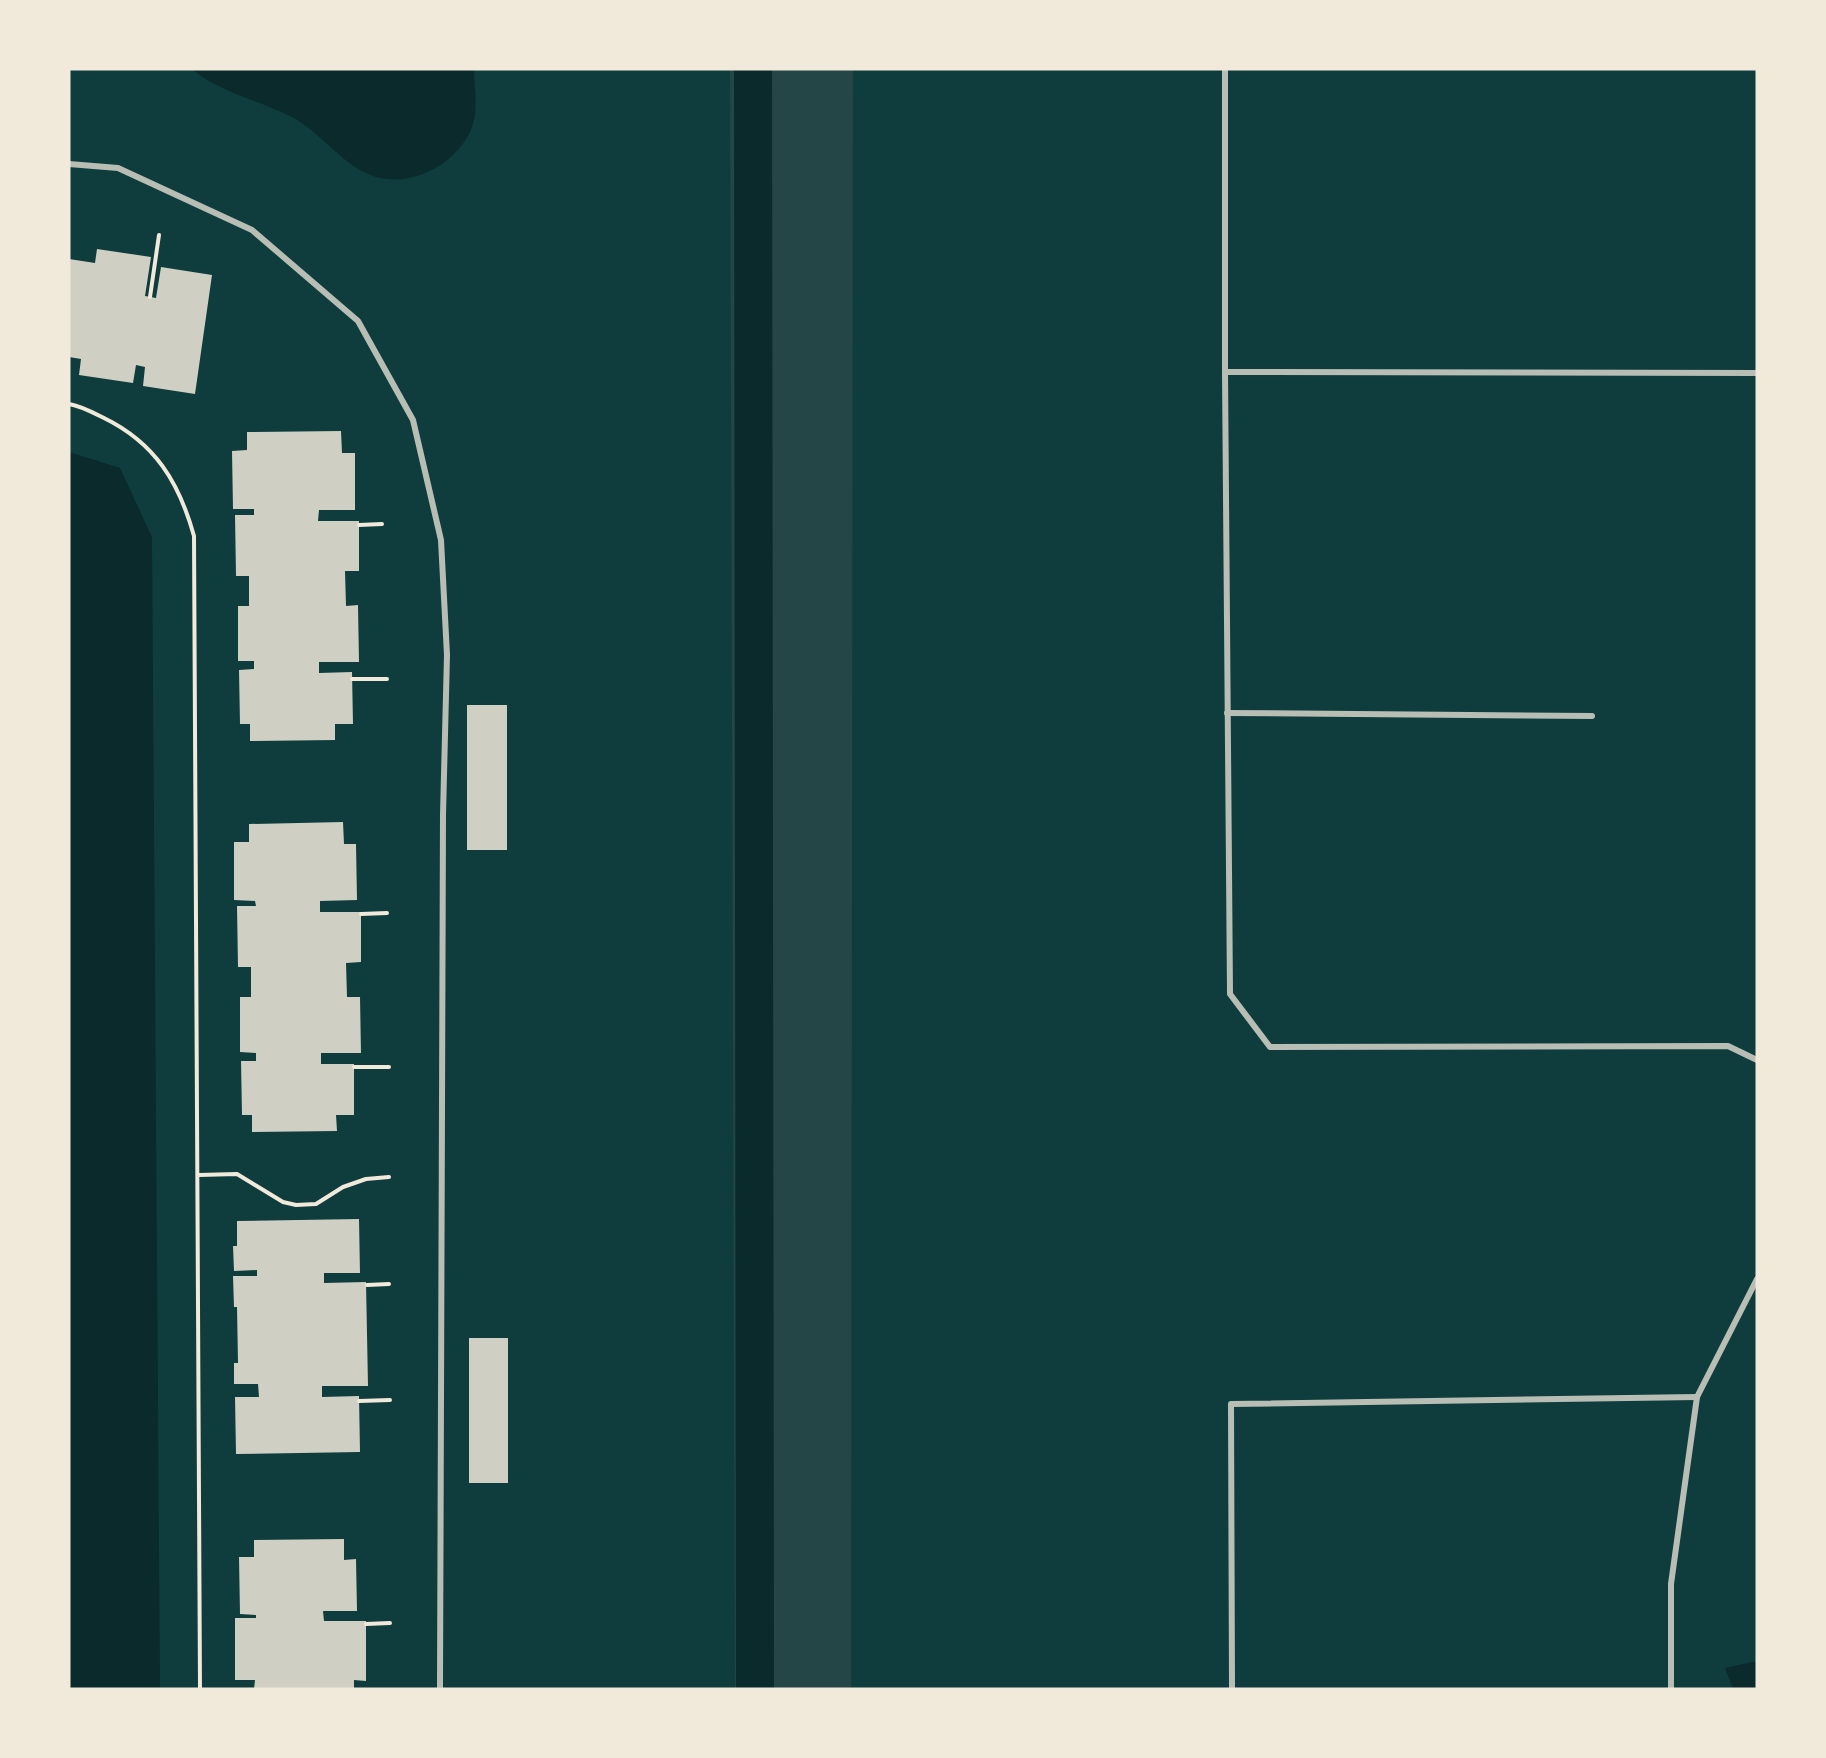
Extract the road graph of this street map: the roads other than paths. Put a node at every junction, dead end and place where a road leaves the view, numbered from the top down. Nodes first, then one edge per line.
1 (1226, 69) edge
2 (69, 164) edge
3 (1225, 372) junction
4 (1757, 373) edge
5 (1227, 713) junction
6 (1592, 716) dead end
7 (1757, 1060) edge
8 (1757, 1279) edge
9 (1697, 1397) junction
10 (440, 1689) edge
11 (1232, 1689) edge
12 (1671, 1689) edge

1 - 3 street
2 - 10 street
3 - 4 street
3 - 5 street
5 - 6 street
5 - 7 street
8 - 9 street
9 - 11 street
9 - 12 street

